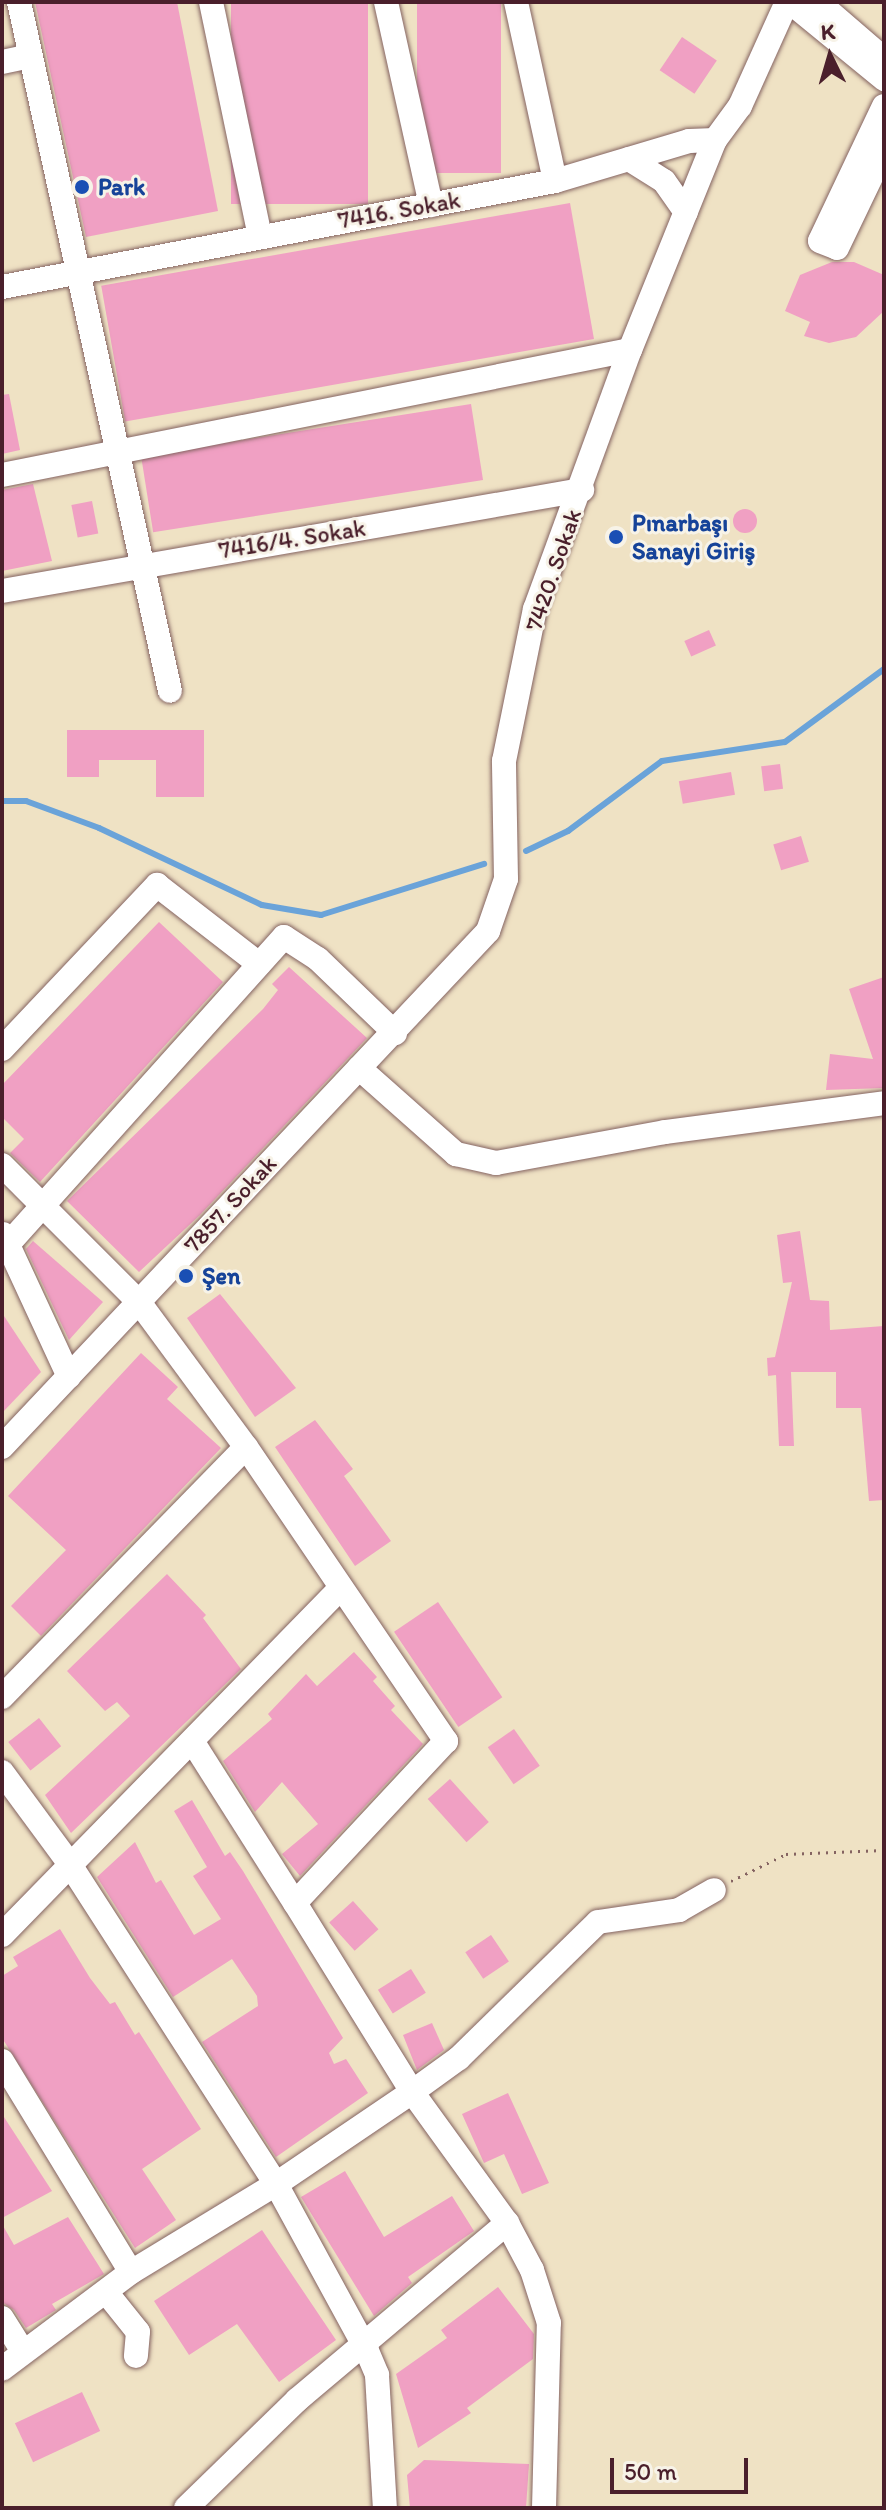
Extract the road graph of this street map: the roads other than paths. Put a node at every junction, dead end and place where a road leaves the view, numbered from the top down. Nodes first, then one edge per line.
1 (19, 2) edge
2 (211, 2) edge
3 (386, 2) edge
4 (516, 2) edge
5 (770, 2) edge
6 (788, 2) edge
7 (818, 2) edge
8 (30, 56) junction
9 (884, 59) edge
10 (2, 62) edge
11 (884, 79) edge
12 (884, 106) edge
13 (716, 139) junction
14 (884, 150) edge
15 (629, 159) junction
16 (555, 181) junction
17 (431, 205) junction
18 (686, 212) junction
19 (260, 236) junction
20 (79, 272) junction
21 (2, 287) edge
22 (630, 350) junction
23 (119, 453) junction
24 (2, 475) edge
25 (582, 490) junction
26 (143, 564) junction
27 (2, 591) edge
28 (170, 691) dead end
29 (259, 964) junction
30 (395, 1033) junction
31 (2, 1049) edge
32 (359, 1068) junction
33 (884, 1103) edge
34 (2, 1165) edge
35 (42, 1204) junction
36 (4, 1243) edge
37 (139, 1302) junction
38 (69, 1377) junction
39 (2, 1447) edge
40 (246, 1447) junction
41 (340, 1589) junction
42 (2, 1697) edge
43 (194, 1744) junction
44 (2, 1772) edge
45 (69, 1863) junction
46 (714, 1890) road end
47 (295, 1903) junction
48 (2, 1935) edge
49 (2, 2061) edge
50 (412, 2092) junction
51 (276, 2184) junction
52 (507, 2223) junction
53 (131, 2272) junction
54 (106, 2292) junction
55 (2, 2318) edge
56 (364, 2344) junction
57 (23, 2352) junction
58 (136, 2356) dead end
59 (2, 2369) edge
60 (186, 2508) edge
61 (385, 2508) edge
62 (544, 2508) edge

1 - 8 street
2 - 19 street
3 - 17 street
4 - 16 street
5 - 13 street
6 - 11 street
6 - 13 street
7 - 9 street
8 - 10 street
8 - 20 street
12 - 14 street
13 - 15 street, 7416. Sokak
13 - 18 street, 7420. Sokak
15 - 16 street, 7416. Sokak
15 - 18 street
16 - 17 street, 7416. Sokak
17 - 19 street, 7416. Sokak
18 - 22 street, 7420. Sokak
19 - 20 street, 7416. Sokak
20 - 21 street, 7416. Sokak
20 - 23 street
22 - 23 street
22 - 25 street, 7420. Sokak
23 - 24 street
23 - 26 street
25 - 26 street, 7416/4. Sokak
25 - 30 street, 7420. Sokak
26 - 27 street, 7416/4. Sokak
26 - 28 street
29 - 30 street
29 - 31 street
29 - 35 street
30 - 32 street, 7857. Sokak
32 - 33 street
32 - 37 street, 7857. Sokak
34 - 35 street
35 - 36 street
35 - 37 street
36 - 38 street
37 - 38 street, 7857. Sokak
37 - 40 street
38 - 39 street, 7857. Sokak
40 - 41 street
40 - 42 street
41 - 43 street
41 - 47 street
43 - 45 street
43 - 47 street
44 - 45 street
45 - 48 street
45 - 51 street
46 - 50 street
47 - 50 street
49 - 53 street
50 - 51 street
50 - 52 street
51 - 53 street
51 - 56 street
52 - 56 street
52 - 62 street
53 - 54 street
54 - 57 street
54 - 58 street
55 - 57 street
56 - 60 street
56 - 61 street
57 - 59 street

